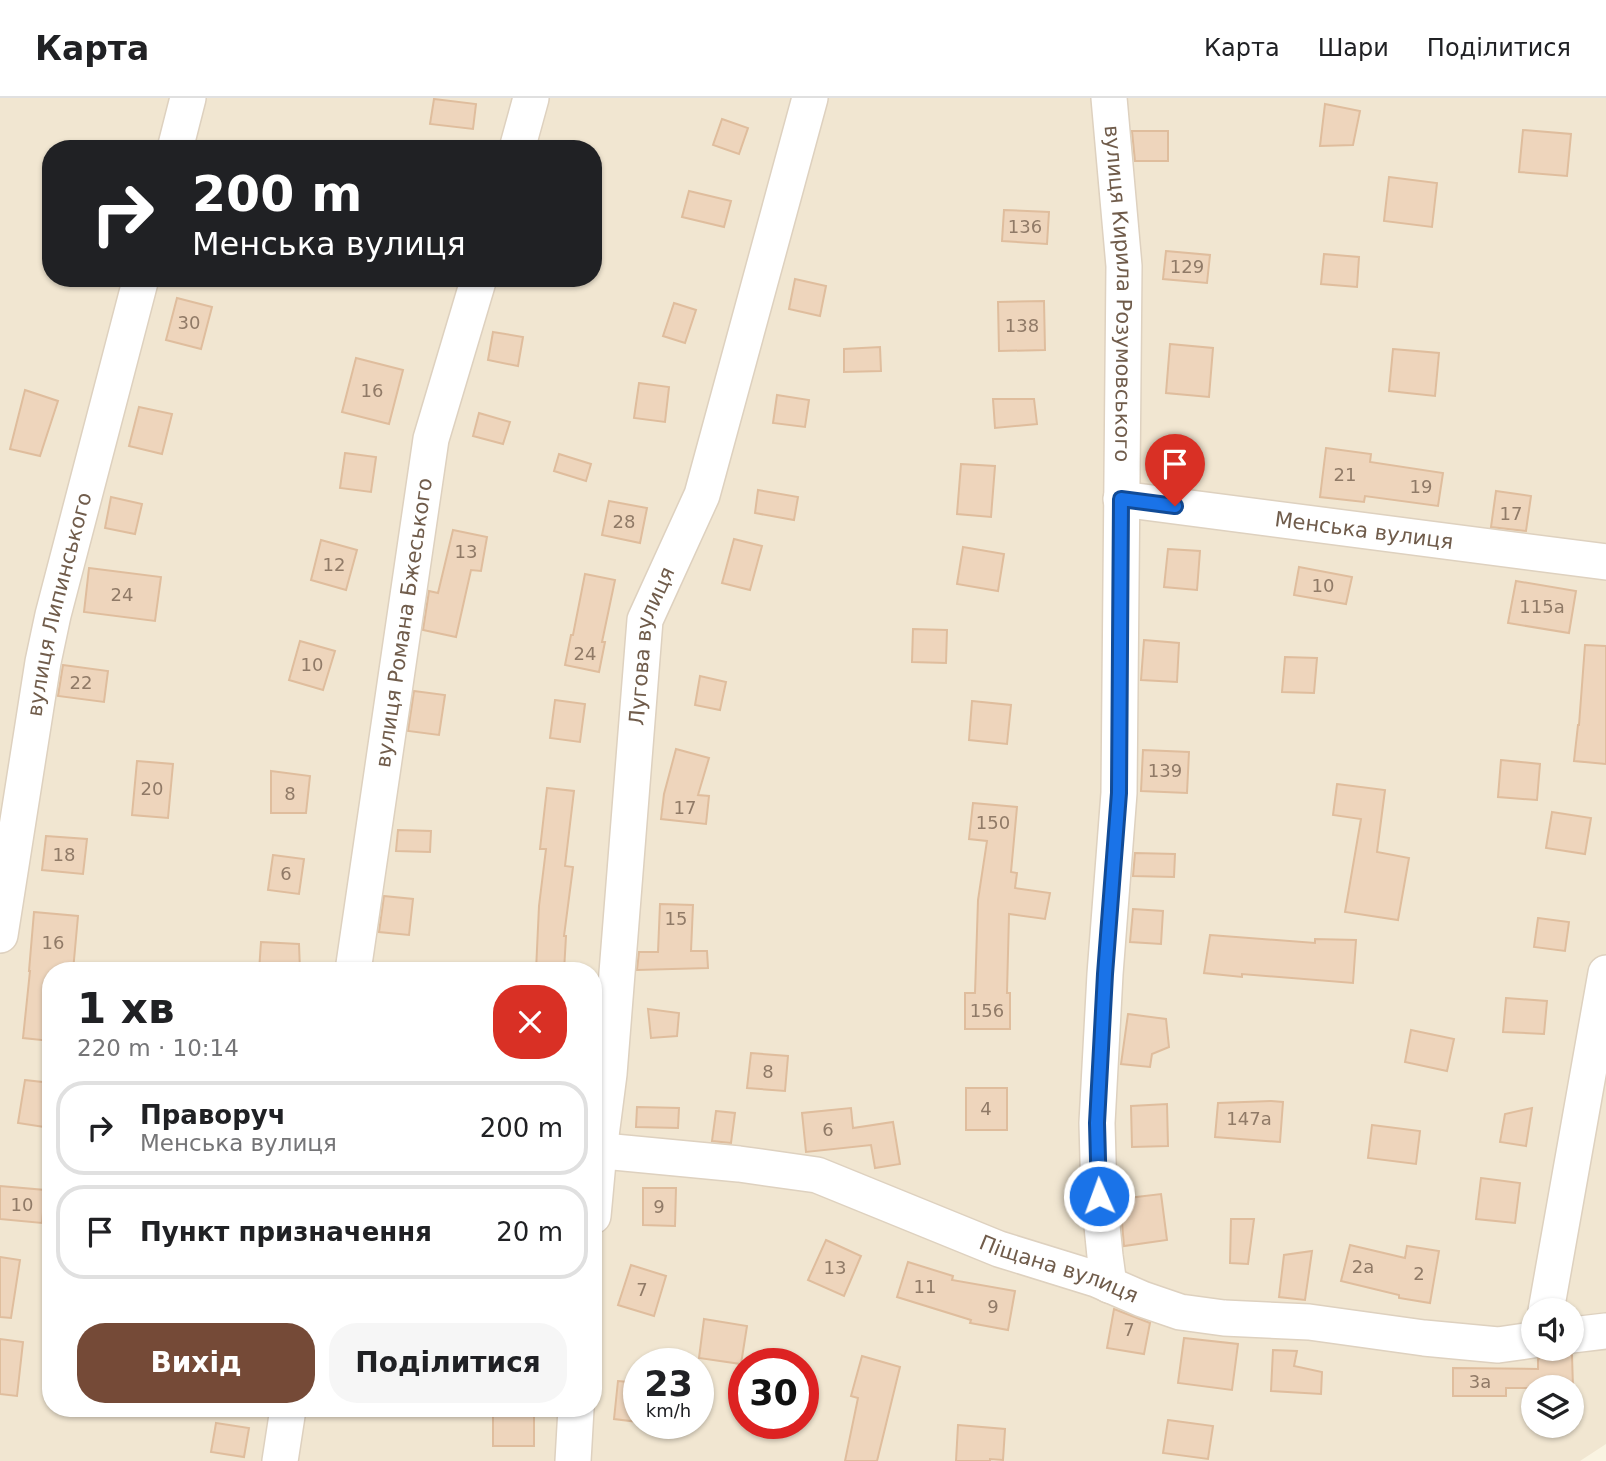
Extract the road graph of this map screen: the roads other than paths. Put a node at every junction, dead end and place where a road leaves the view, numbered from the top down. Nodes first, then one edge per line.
1 (188, 98) edge
2 (531, 98) edge
3 (810, 98) edge
4 (1109, 98) edge
5 (177, 140) edge
6 (519, 140) edge
7 (139, 287) edge
8 (476, 287) edge
9 (1121, 499) junction
10 (1606, 562) edge
11 (0, 935) edge
12 (354, 962) edge
13 (1606, 973) edge
14 (602, 1114) edge
15 (602, 1151) edge
16 (1109, 1284) junction
17 (1548, 1298) edge
18 (1606, 1331) edge
19 (1584, 1334) edge
20 (1521, 1342) edge
21 (287, 1417) edge
22 (576, 1417) edge
23 (280, 1461) edge
24 (573, 1461) edge

1 - 5 street
2 - 6 street
3 - 14 street, Лугова вулиця
4 - 9 street, вулиця Кирила Розумовського
7 - 11 street, вулиця Липинського
8 - 12 street, вулиця Романа Бжеського
9 - 10 street, Менська вулиця
9 - 16 street, вулиця Кирила Розумовського
13 - 17 street
15 - 16 street, Піщана вулиця
16 - 20 street, Піщана вулиця
18 - 19 street
21 - 23 street
22 - 24 street

